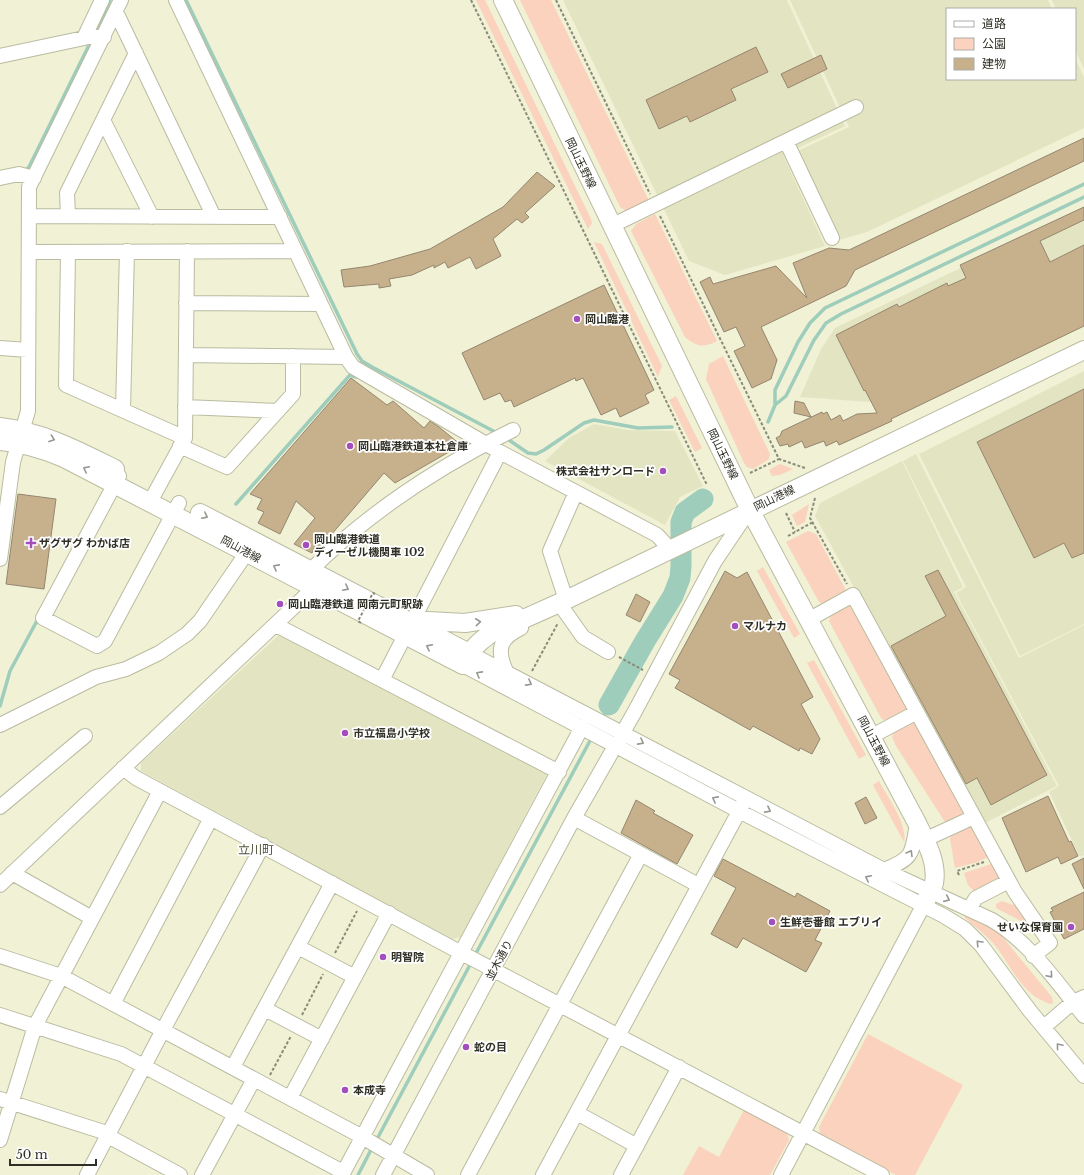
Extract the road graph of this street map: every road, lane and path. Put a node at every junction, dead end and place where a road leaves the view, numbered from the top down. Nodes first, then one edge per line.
1 (102, 0) edge
2 (176, 0) edge
3 (471, 0) edge
4 (503, 0) edge
5 (119, 6) edge
6 (94, 37) junction
7 (136, 53) junction
8 (0, 56) edge
9 (856, 107) dead end
10 (103, 120) junction
11 (786, 141) junction
12 (28, 176) junction
13 (0, 178) edge
14 (30, 216) junction
15 (68, 216) junction
16 (152, 217) junction
17 (214, 217) junction
18 (280, 217) junction
19 (611, 226) junction
20 (832, 238) dead end
21 (127, 251) junction
22 (187, 251) junction
23 (294, 251) junction
24 (30, 252) junction
25 (68, 252) junction
26 (186, 303) junction
27 (320, 304) junction
28 (0, 348) edge
29 (28, 350) junction
30 (1084, 350) edge
31 (186, 355) junction
32 (293, 356) junction
33 (346, 357) junction
34 (185, 407) junction
35 (753, 407) dead end
36 (123, 410) junction
37 (278, 410) junction
38 (0, 428) edge
39 (513, 430) dead end
40 (20, 437) junction
41 (0, 441) edge
42 (490, 441) junction
43 (183, 442) junction
44 (500, 452) junction
45 (779, 460) junction
46 (805, 468) dead end
47 (750, 473) dead end
48 (118, 478) junction
49 (707, 485) dead end
50 (576, 492) junction
51 (153, 496) junction
52 (815, 498) dead end
53 (176, 508) junction
54 (750, 510) junction
55 (786, 513) dead end
56 (813, 522) junction
57 (795, 532) junction
58 (788, 536) dead end
59 (251, 547) junction
60 (670, 549) junction
61 (1, 553) edge
62 (313, 579) junction
63 (375, 594) dead end
64 (853, 595) junction
65 (559, 607) junction
66 (808, 620) junction
67 (361, 622) dead end
68 (276, 625) junction
69 (408, 628) junction
70 (612, 654) joint
71 (466, 659) junction
72 (644, 670) dead end
73 (506, 671) junction
74 (532, 672) dead end
75 (382, 680) junction
76 (917, 712) junction
77 (0, 725) edge
78 (590, 732) junction
79 (622, 732) junction
80 (85, 736) dead end
81 (872, 736) junction
82 (615, 745) junction
83 (123, 768) junction
84 (559, 772) junction
85 (160, 790) junction
86 (746, 798) junction
87 (0, 807) edge
88 (739, 811) junction
89 (974, 817) junction
90 (211, 818) junction
91 (574, 818) junction
92 (917, 823) junction
93 (924, 840) junction
94 (263, 845) junction
95 (641, 854) junction
96 (996, 858) junction
97 (884, 870) junction
98 (12, 873) junction
99 (959, 875) dead end
100 (1009, 881) junction
101 (332, 883) junction
102 (0, 885) edge
103 (698, 885) junction
104 (363, 899) junction
105 (926, 899) junction
106 (969, 909) junction
107 (389, 913) junction
108 (92, 918) junction
109 (298, 947) junction
110 (465, 954) junction
111 (0, 956) edge
112 (1033, 956) junction
113 (329, 964) junction
114 (488, 966) junction
115 (61, 976) junction
116 (355, 977) junction
117 (1079, 1000) edge
118 (113, 1004) junction
119 (560, 1004) junction
120 (265, 1009) junction
121 (0, 1015) edge
122 (1084, 1016) edge
123 (296, 1025) junction
124 (35, 1026) junction
125 (1044, 1027) junction
126 (163, 1030) junction
127 (618, 1035) junction
128 (322, 1039) junction
129 (144, 1066) junction
130 (233, 1067) junction
131 (679, 1067) junction
132 (1084, 1076) edge
133 (260, 1082) junction
134 (290, 1098) junction
135 (6, 1101) edge
136 (577, 1113) junction
137 (234, 1114) junction
138 (804, 1133) junction
139 (109, 1135) junction
140 (365, 1139) junction
141 (0, 1140) edge
142 (637, 1146) junction
143 (393, 1156) junction
144 (868, 1172) edge
145 (342, 1174) edge
146 (88, 1175) edge
147 (180, 1175) edge
148 (202, 1175) edge
149 (383, 1175) edge
150 (427, 1175) edge
151 (468, 1175) edge
152 (543, 1175) edge
153 (621, 1175) edge
154 (781, 1175) edge
155 (882, 1175) edge

1 - 6 street
2 - 18 street
3 - 49 path
4 - 19 main road, 岡山玉野線
5 - 6 street
5 - 7 street
6 - 8 street
6 - 12 street
7 - 10 street
7 - 17 street
9 - 11 street
10 - 15 street
10 - 16 street
11 - 19 street
11 - 20 street
12 - 13 street
12 - 14 street
14 - 15 street
14 - 24 street
15 - 16 street
16 - 17 street
17 - 18 street
18 - 23 street
19 - 54 main road, 岡山玉野線
21 - 22 street
21 - 25 street
21 - 36 street
22 - 23 street
22 - 26 street
23 - 27 street
24 - 25 street
24 - 29 street
25 - 36 street
26 - 27 street
26 - 31 street
27 - 33 street
28 - 29 street
29 - 40 street
30 - 54 main road, 岡山港線
31 - 32 street
31 - 34 street
32 - 33 street
32 - 37 street
33 - 42 street
34 - 37 street
34 - 43 street
35 - 45 path
36 - 43 street
37 - 43 street
38 - 40 main road, 岡山港線
39 - 42 street
40 - 41 main road, 岡山港線
40 - 48 main road, 岡山港線
40 - 61 street
42 - 44 street
42 - 62 street
43 - 51 street
44 - 50 street
44 - 69 street
45 - 46 path
45 - 47 path
48 - 51 main road, 岡山港線
48 - 53 street
50 - 60 street
50 - 65 street
51 - 53 main road, 岡山港線
52 - 56 path
53 - 59 main road, 岡山港線
54 - 60 main road, 岡山港線
54 - 66 main road, 岡山玉野線
54 - 79 street, 並木通り
55 - 57 path
56 - 57 path
56 - 64 path
57 - 58 path
59 - 62 main road, 岡山港線
59 - 77 street
60 - 65 main road, 岡山港線
62 - 68 street
62 - 69 main road, 岡山港線
63 - 67 path, bridge
64 - 66 street
64 - 76 street
69 -> 65 main road
65 - 70 street
65 - 71 main road, 岡山港線
65 - 73 street
65 - 74 path
66 - 81 main road, 岡山玉野線
68 - 75 street
68 - 83 street
69 - 71 main road, 岡山港線
69 - 75 street
70 - 72 path
71 - 73 street
78 -> 71 street
73 -> 79 street
75 - 84 street
76 - 81 street
76 - 89 street
78 - 82 street
78 - 84 street
79 - 82 street, 並木通り
79 -> 86 street
80 - 87 street
81 - 92 main road, 岡山玉野線
88 -> 82 street
82 - 91 street, 並木通り
83 - 85 street
83 - 98 street
84 - 110 street
85 - 90 street
85 - 108 street
86 - 88 street
86 -> 97 street
88 - 103 street
105 -> 88 street
89 - 93 street
89 - 96 street
90 - 94 street
90 - 118 street
91 - 95 street
91 - 114 street, 並木通り
92 - 93 main road, 岡山玉野線
97 -> 92 street
93 - 105 main road, 岡山玉野線
94 - 101 street
94 - 126 street
95 - 103 street
95 - 119 street
96 - 99 path
96 - 100 street
97 - 105 street
98 - 102 street
98 - 108 street
100 - 106 street
100 - 112 street
101 - 104 street
101 - 109 street
103 - 127 street
104 - 107 street
104 - 113 path
105 -> 106 street
125 -> 105 street
105 - 138 street
106 - 112 street
107 - 110 street
107 - 116 street
108 - 115 street
109 - 113 street
109 - 120 street
110 - 114 street
110 - 140 street
111 - 115 street
112 -> 117 street
113 - 116 street
113 - 123 path
114 - 119 street
114 - 143 street, 並木通り
115 - 118 street
115 - 124 street
116 - 128 street
117 - 122 street
117 - 125 street
118 - 126 street
119 - 127 street
119 - 151 street
120 - 123 street
120 - 130 street
121 - 124 street
123 - 128 street
123 - 133 path
124 - 129 street
124 - 135 street
132 -> 125 street
126 - 129 street
126 - 130 street
127 - 131 street
127 - 136 street
128 - 134 street
129 - 137 street
129 - 139 street
130 - 133 street
131 - 138 street
131 - 142 street
133 - 134 street
133 - 137 street
134 - 140 street
135 - 139 street
135 - 141 street
136 - 142 street
136 - 152 street
137 - 145 street
137 - 148 street
138 - 144 street
138 - 154 street
139 - 146 street
139 - 147 street
140 - 143 street
140 - 145 street
142 - 153 street
143 - 149 street, 並木通り
143 - 150 street
144 - 155 street

